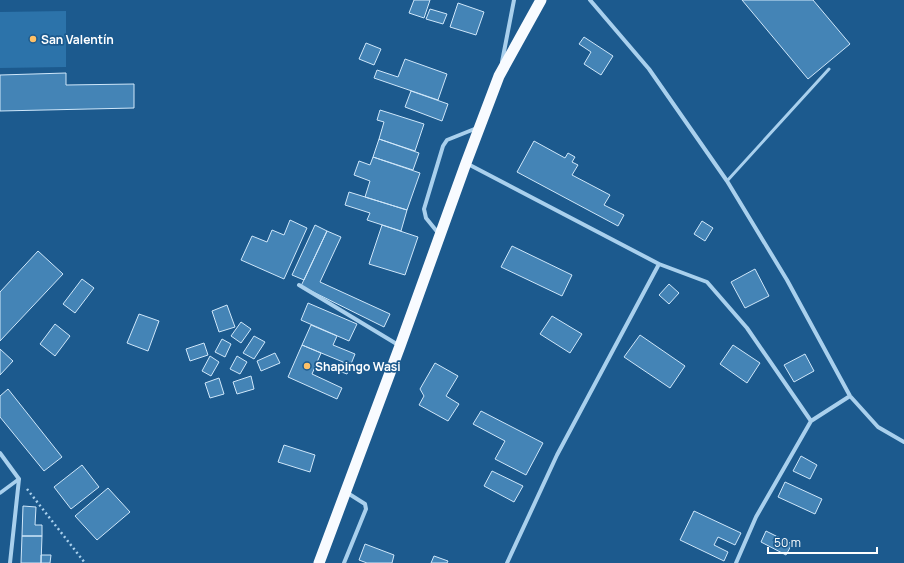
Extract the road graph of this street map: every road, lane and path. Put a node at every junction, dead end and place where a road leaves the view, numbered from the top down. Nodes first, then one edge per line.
1 (514, 0) edge
2 (541, 0) edge
3 (590, 0) edge
4 (829, 69) dead end
5 (499, 76) junction
6 (479, 127) junction
7 (466, 163) junction
8 (727, 181) junction
9 (440, 236) junction
10 (659, 264) junction
11 (298, 285) dead end
12 (400, 346) junction
13 (850, 396) junction
14 (811, 421) junction
15 (904, 442) edge
16 (0, 453) edge
17 (19, 479) junction
18 (346, 491) junction
19 (0, 493) edge
20 (10, 563) edge
21 (85, 563) edge
22 (319, 563) edge
23 (344, 563) edge
24 (507, 563) edge
25 (736, 563) edge

1 - 5 street
2 - 5 highway
3 - 8 street
4 - 8 lane
5 - 6 highway
6 - 7 highway
6 - 9 street
7 - 9 highway
7 - 10 street
8 - 13 street
9 - 12 highway
10 - 14 street
10 - 24 street
11 - 12 street
12 - 18 highway
13 - 14 street
13 - 15 street
14 - 25 street
16 - 17 street
17 - 19 street
17 - 20 street
17 - 21 path
18 - 22 highway
18 - 23 street

